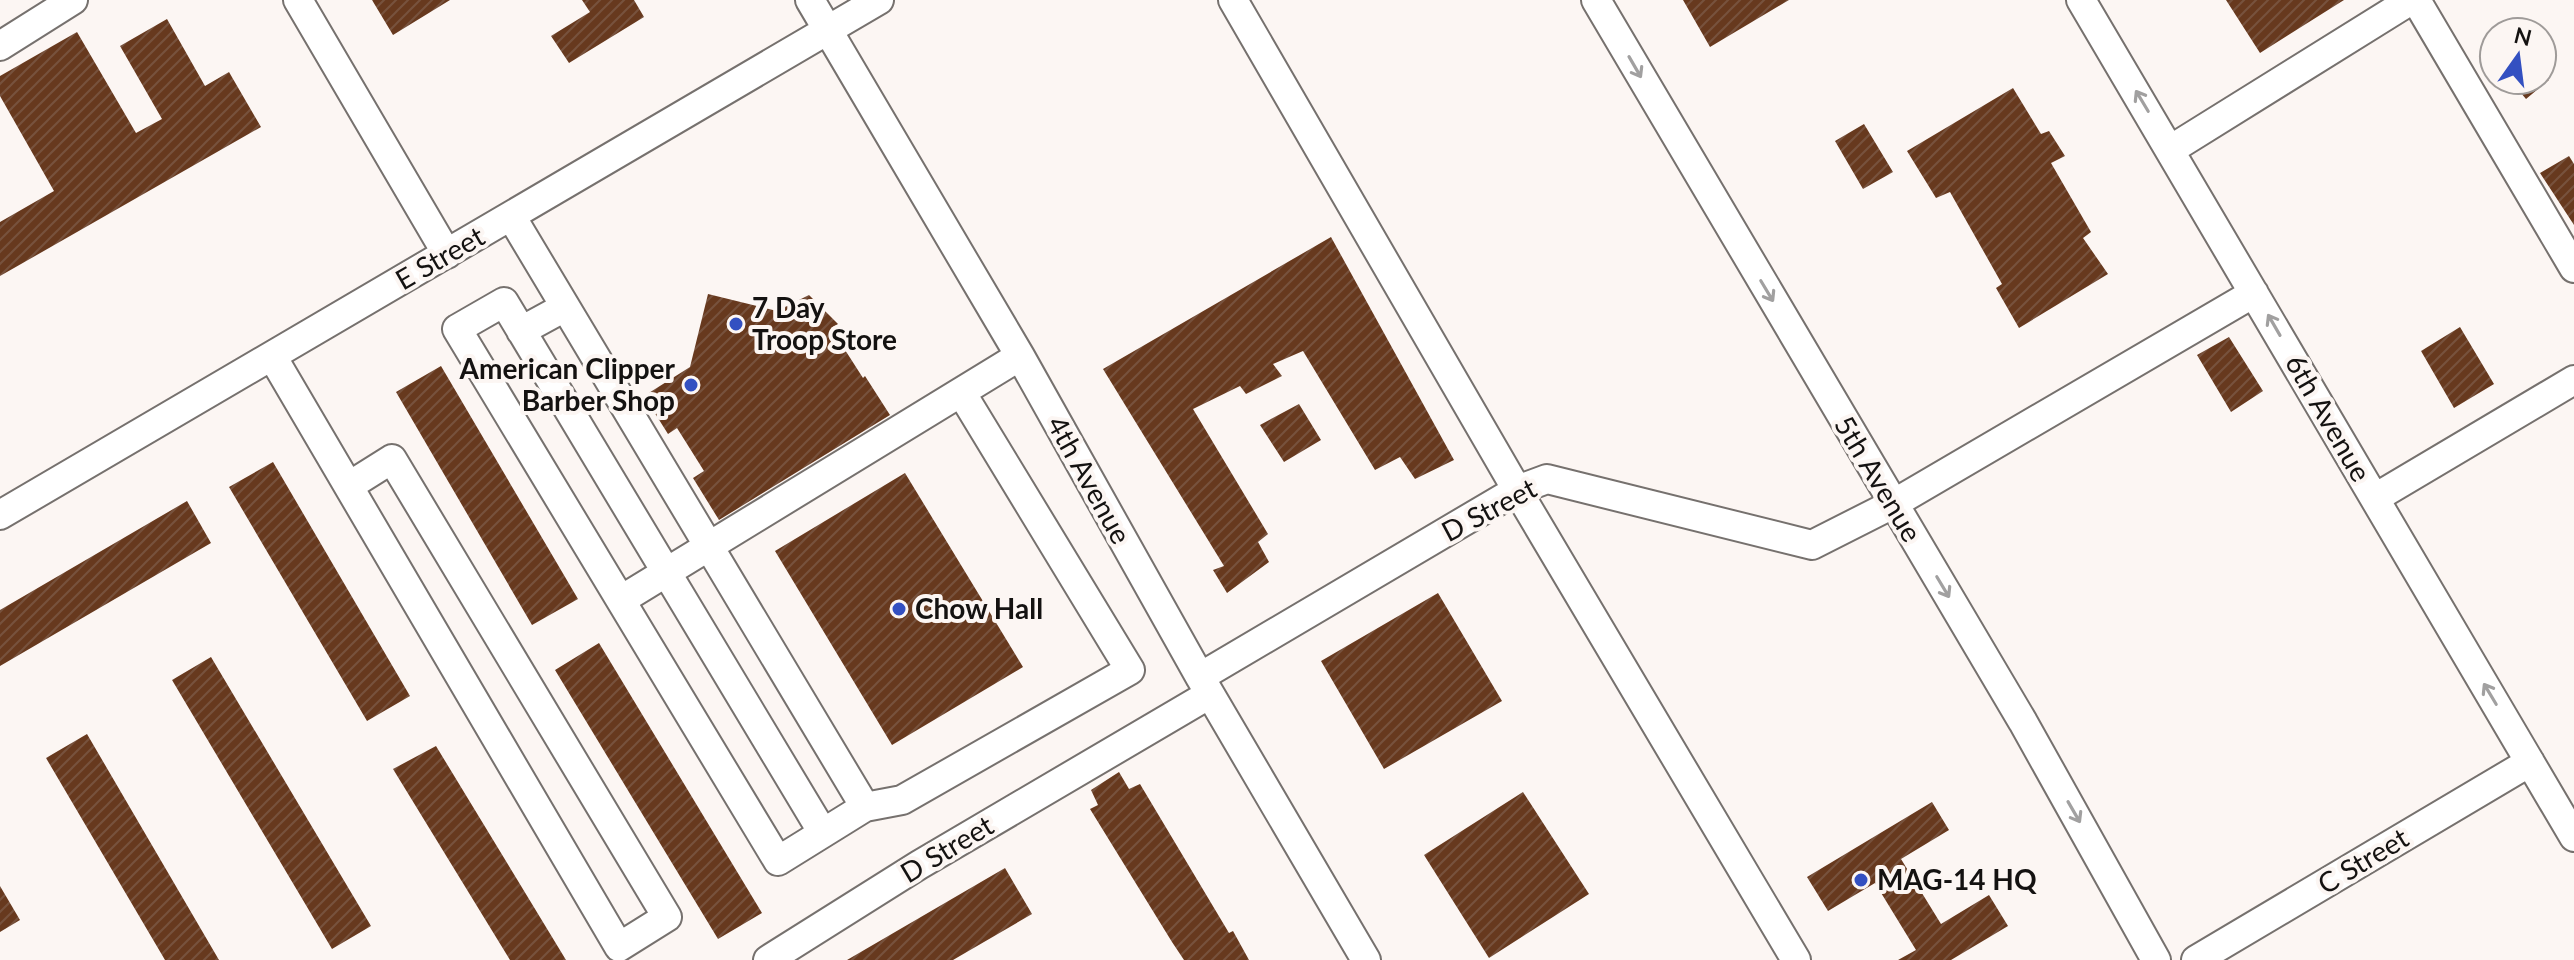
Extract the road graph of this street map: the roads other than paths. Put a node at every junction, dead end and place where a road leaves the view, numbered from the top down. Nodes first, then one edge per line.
1 (73, 0) edge
2 (298, 0) edge
3 (810, 0) edge
4 (879, 0) edge
5 (1233, 0) edge
6 (1596, 0) edge
7 (2081, 0) edge
8 (2413, 0) edge
9 (828, 30) junction
10 (0, 46) edge
11 (2170, 150) junction
12 (511, 216) junction
13 (447, 254) junction
14 (2574, 268) edge
15 (2254, 293) junction
16 (565, 307) junction
17 (521, 331) junction
18 (272, 356) junction
19 (1020, 356) junction
20 (2574, 380) edge
21 (961, 392) junction
22 (349, 486) junction
23 (1517, 490) junction
24 (2375, 498) junction
25 (5, 502) edge
26 (1893, 504) junction
27 (709, 546) junction
28 (667, 572) junction
29 (621, 600) junction
30 (1205, 686) junction
31 (2530, 762) junction
32 (865, 807) junction
33 (823, 833) junction
34 (2574, 837) edge
35 (768, 960) edge
36 (1366, 960) edge
37 (1796, 960) edge
38 (2156, 960) edge
39 (2196, 960) edge

1 - 10 street
2 - 13 street
3 - 9 street, 4th Avenue
4 - 9 street, E Street
5 - 23 street
6 -> 26 street, 5th Avenue
11 -> 7 street, 6th Avenue
8 - 11 street
8 - 14 street
9 - 12 street, E Street
9 - 19 street, 4th Avenue
11 - 15 street, 6th Avenue
12 - 13 street, E Street
12 - 16 street
13 - 18 street, E Street
24 -> 15 street, 6th Avenue
15 - 26 street, D Street
16 - 17 street
16 - 27 street
17 - 28 street
17 - 29 street
18 - 22 street
18 - 25 street, E Street
19 - 21 street
19 - 30 street, 4th Avenue
20 - 24 street
21 - 27 street
21 - 32 street
22 - 22 street
23 - 26 street, D Street
23 - 30 street, D Street
23 - 37 street
31 -> 24 street, 6th Avenue
26 -> 38 street, 5th Avenue
27 - 28 street
27 - 32 street
28 - 29 street
28 - 33 street
29 - 33 street
30 - 35 street, D Street
30 - 36 street, 4th Avenue
31 - 34 street, 6th Avenue
31 - 39 street, C Street
32 - 33 street

